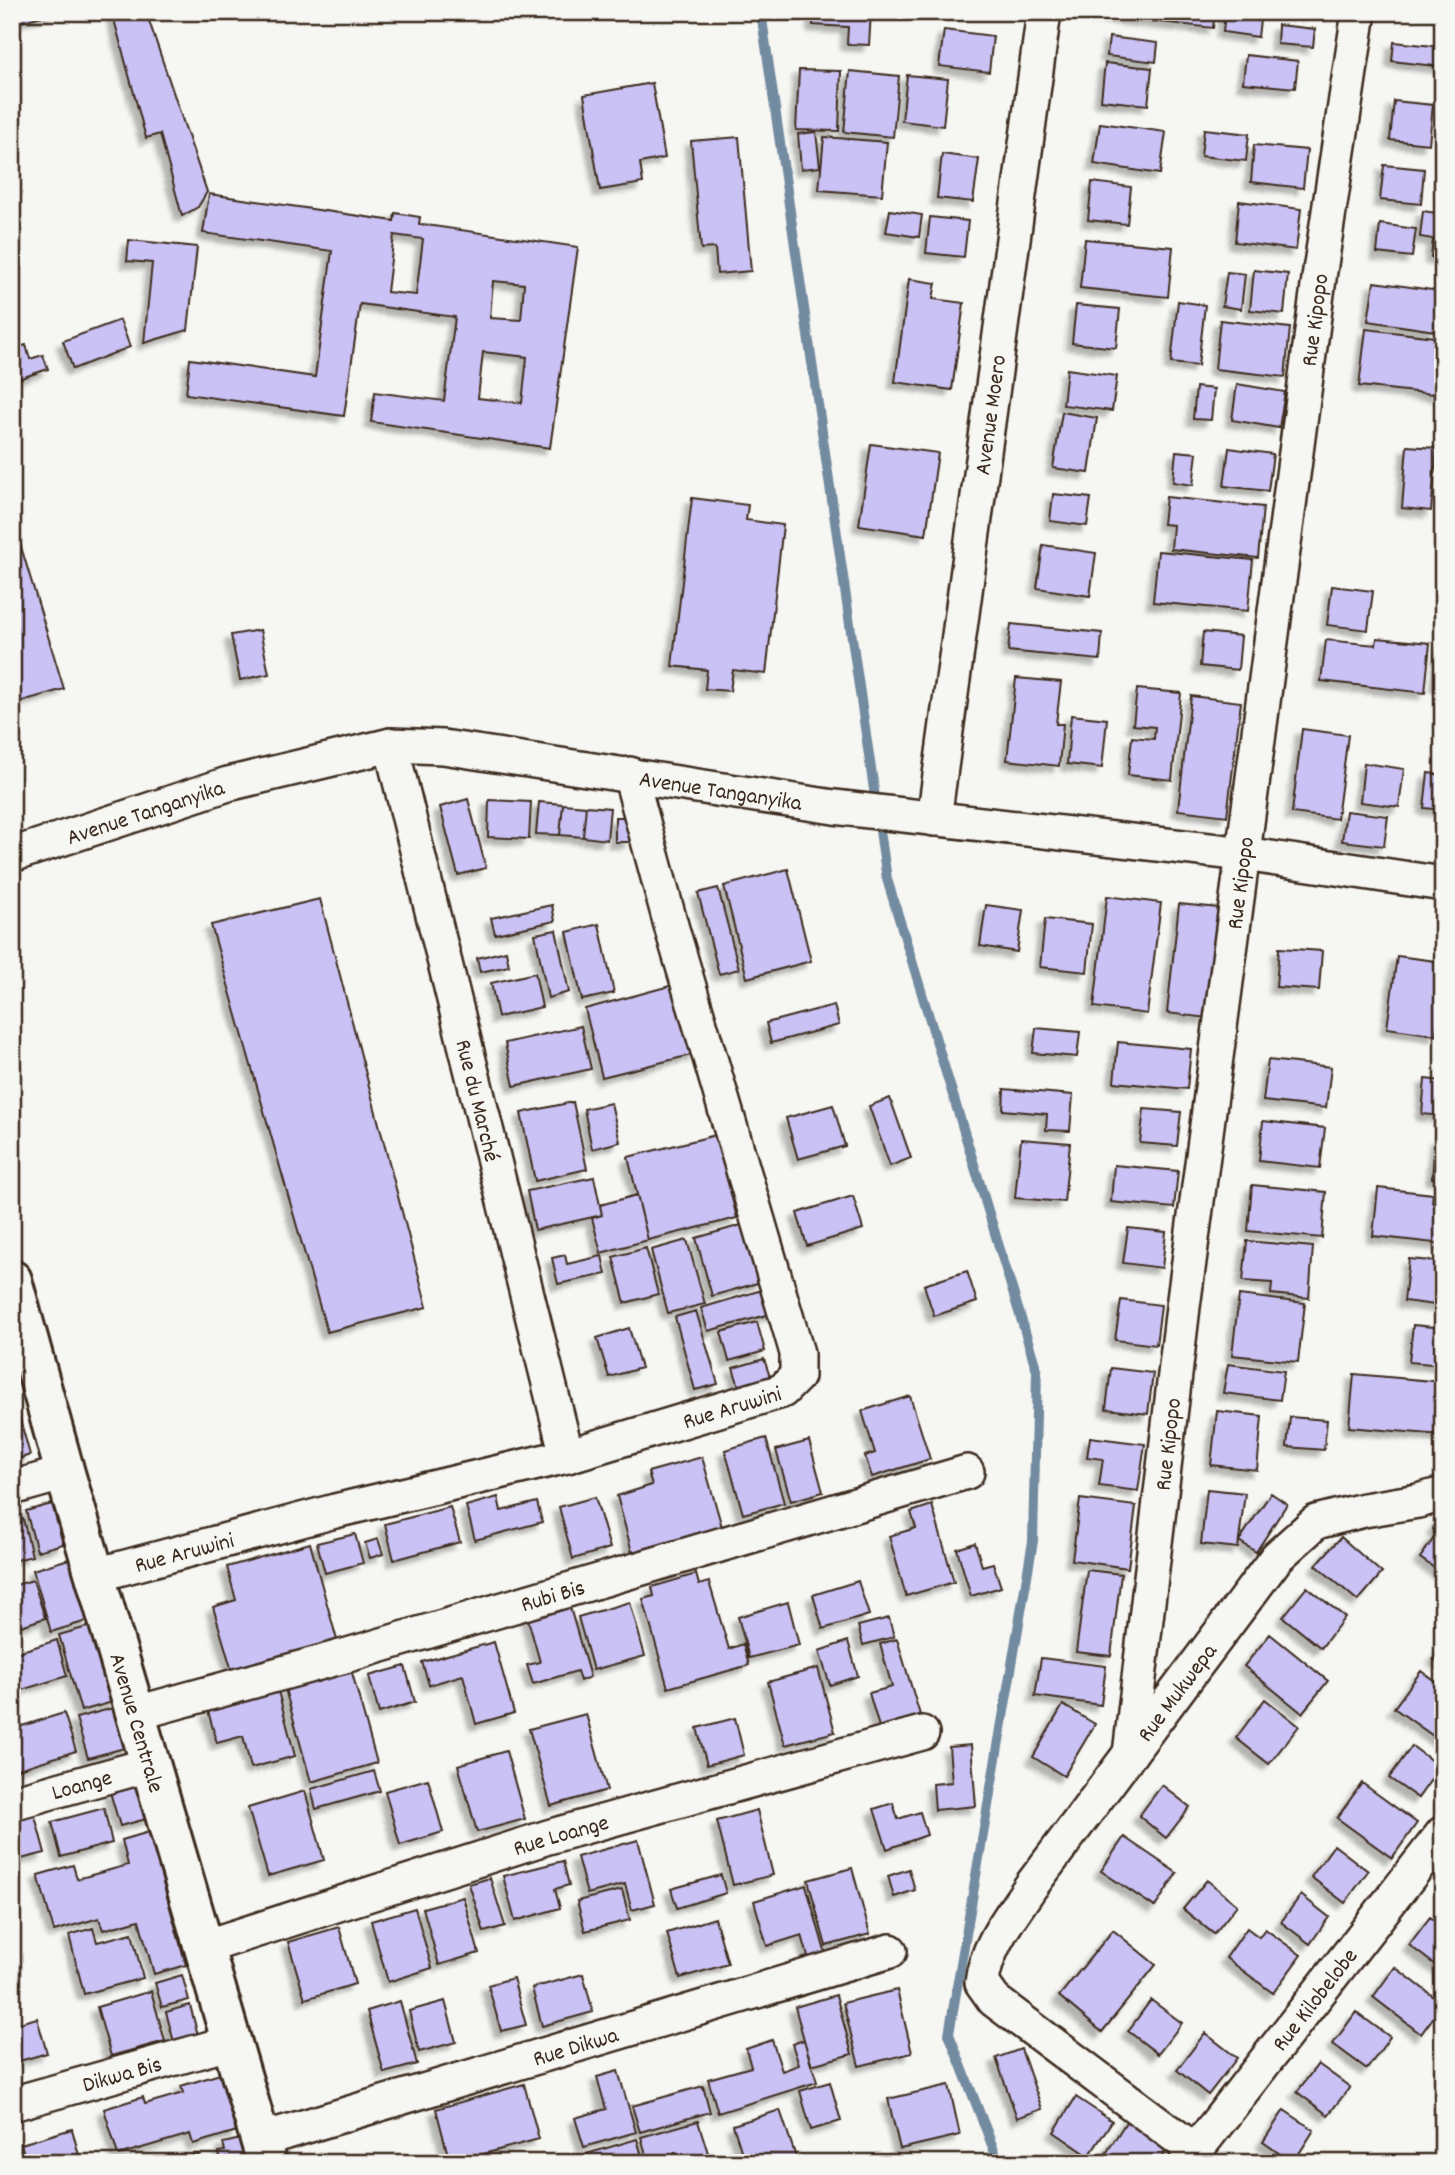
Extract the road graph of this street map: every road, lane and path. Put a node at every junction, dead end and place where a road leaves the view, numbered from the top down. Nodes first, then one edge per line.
1 (1359, 12) edge
2 (1037, 13) edge
3 (391, 745) junction
4 (630, 774) junction
5 (934, 819) junction
6 (1244, 854) junction
7 (12, 855) edge
8 (1443, 884) edge
9 (12, 1280) edge
10 (567, 1456) junction
11 (967, 1472) dead end
12 (65, 1473) junction
13 (12, 1488) edge
14 (1443, 1494) edge
15 (96, 1575) junction
16 (137, 1713) junction
17 (922, 1734) dead end
18 (1130, 1754) junction
19 (152, 1765) junction
20 (12, 1803) edge
21 (1443, 1833) edge
22 (204, 1947) junction
23 (890, 1951) dead end
24 (232, 2042) junction
25 (12, 2104) edge
26 (263, 2152) edge
27 (1190, 2157) edge

1 - 6 street, Rue Kipopo
2 - 5 street, Avenue Moero
3 - 4 street, Avenue Tanganyika
3 - 7 street, Avenue Tanganyika
3 - 10 street, Rue du Marché
4 - 5 street, Avenue Tanganyika
4 - 10 street, Rue Aruwini
5 - 6 street, Avenue Tanganyika
6 - 8 street, Avenue Tanganyika
6 - 18 street, Rue Kipopo
9 - 12 street, Avenue Centrale
10 - 15 street, Rue Aruwini
11 - 16 street, Rubi Bis
12 - 13 street
12 - 15 street, Avenue Centrale
14 - 18 street, Rue Mukwepa
15 - 16 street, Avenue Centrale
16 - 19 street, Avenue Centrale
17 - 22 street, Rue Loange
18 - 27 street, Rue Mukwepa
19 - 20 street, Loange
19 - 22 street, Avenue Centrale
21 - 27 street, Rue Kilobelobe
22 - 24 street, Avenue Centrale
23 - 26 street, Rue Dikwa
24 - 25 street, Dikwa Bis
24 - 26 street, Avenue Centrale

